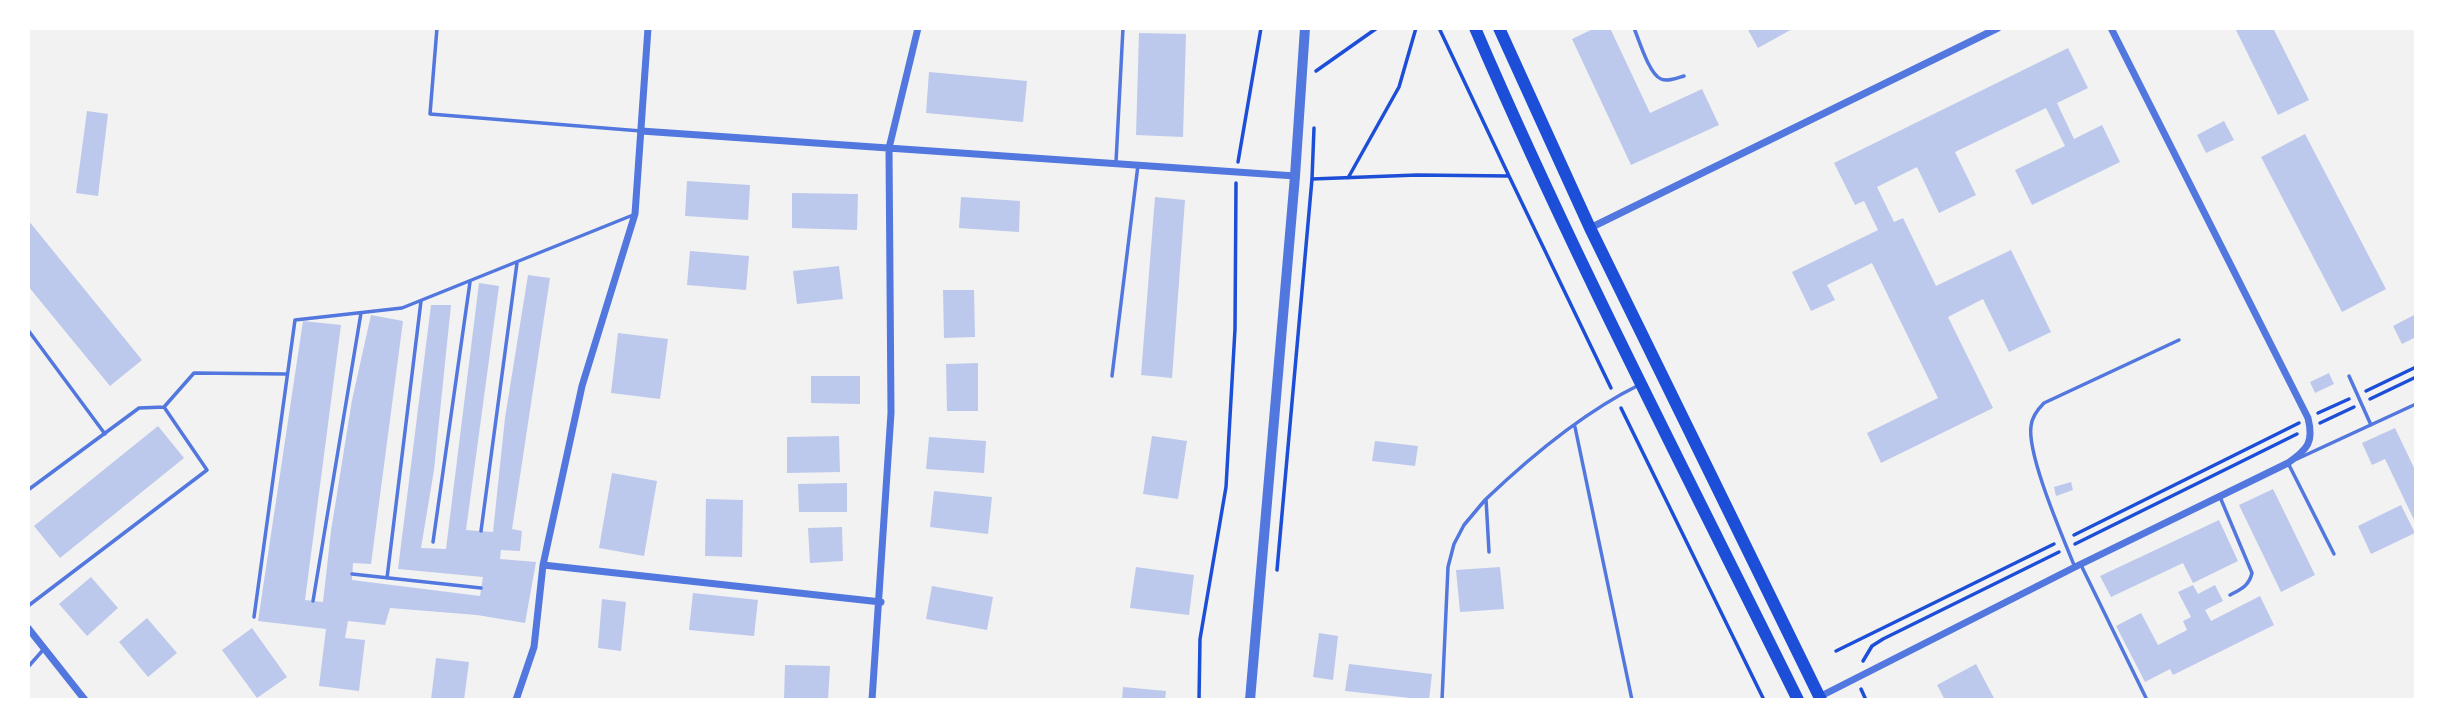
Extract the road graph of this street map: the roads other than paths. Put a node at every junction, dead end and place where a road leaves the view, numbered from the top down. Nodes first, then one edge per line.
1 (437, 28) edge
2 (648, 28) edge
3 (918, 28) edge
4 (1123, 28) edge
5 (1305, 28) edge
6 (1475, 28) edge
7 (1499, 28) edge
8 (1634, 28) edge
9 (1998, 28) edge
10 (2111, 28) edge
11 (1684, 76) dead end
12 (640, 131) junction
13 (889, 148) junction
14 (1116, 164) junction
15 (1138, 165) junction
16 (1295, 176) junction
17 (635, 214) junction
18 (1590, 228) junction
19 (517, 263) junction
20 (470, 282) junction
21 (421, 301) junction
22 (361, 313) junction
23 (28, 330) edge
24 (2179, 340) dead end
25 (288, 374) junction
26 (1112, 376) dead end
27 (2349, 376) dead end
28 (1641, 384) junction
29 (2416, 404) edge
30 (164, 407) junction
31 (2371, 425) junction
32 (1575, 427) junction
33 (105, 433) junction
34 (2288, 463) junction
35 (28, 490) edge
36 (2220, 497) junction
37 (1486, 499) junction
38 (481, 531) dead end
39 (433, 542) dead end
40 (1489, 552) dead end
41 (2334, 554) dead end
42 (543, 565) junction
43 (2078, 566) junction
44 (352, 574) dead end
45 (387, 578) junction
46 (481, 588) dead end
47 (2230, 596) dead end
48 (313, 601) dead end
49 (881, 602) junction
50 (28, 606) edge
51 (254, 617) dead end
52 (28, 628) edge
53 (44, 649) junction
54 (28, 667) edge
55 (1820, 698) edge
56 (2146, 699) edge
57 (85, 700) edge
58 (516, 700) edge
59 (873, 700) edge
60 (1250, 700) edge
61 (1442, 700) edge
62 (1632, 700) edge
63 (1798, 700) edge

1 - 12 lane
2 - 12 street
3 - 13 street
4 - 14 lane
5 - 16 street
6 - 28 highway
7 - 18 highway
8 - 11 lane
9 - 18 street
10 - 34 street
12 - 13 street
12 - 17 street
13 - 14 street
13 - 49 street
14 - 15 street
15 - 16 street
15 - 26 lane
16 - 60 street
17 - 19 lane
17 - 42 street
18 - 55 highway
19 - 20 lane
19 - 38 lane
20 - 21 lane
20 - 39 lane
21 - 22 lane
21 - 45 lane
22 - 25 lane
22 - 48 lane
23 - 33 lane
24 - 43 lane
25 - 30 lane
25 - 51 lane
27 - 31 lane
28 - 32 lane
28 - 63 highway
29 - 31 lane
30 - 33 lane
30 - 50 lane
31 - 34 lane
32 - 37 lane
32 - 62 lane
33 - 35 lane
34 - 36 street
34 - 41 lane
36 - 43 street
36 - 47 lane
37 - 40 lane
37 - 61 lane
42 - 49 street
42 - 58 street
43 - 55 street
43 - 56 lane
44 - 45 lane
45 - 46 lane
49 - 59 street
52 - 53 street
53 - 54 lane
53 - 57 street

